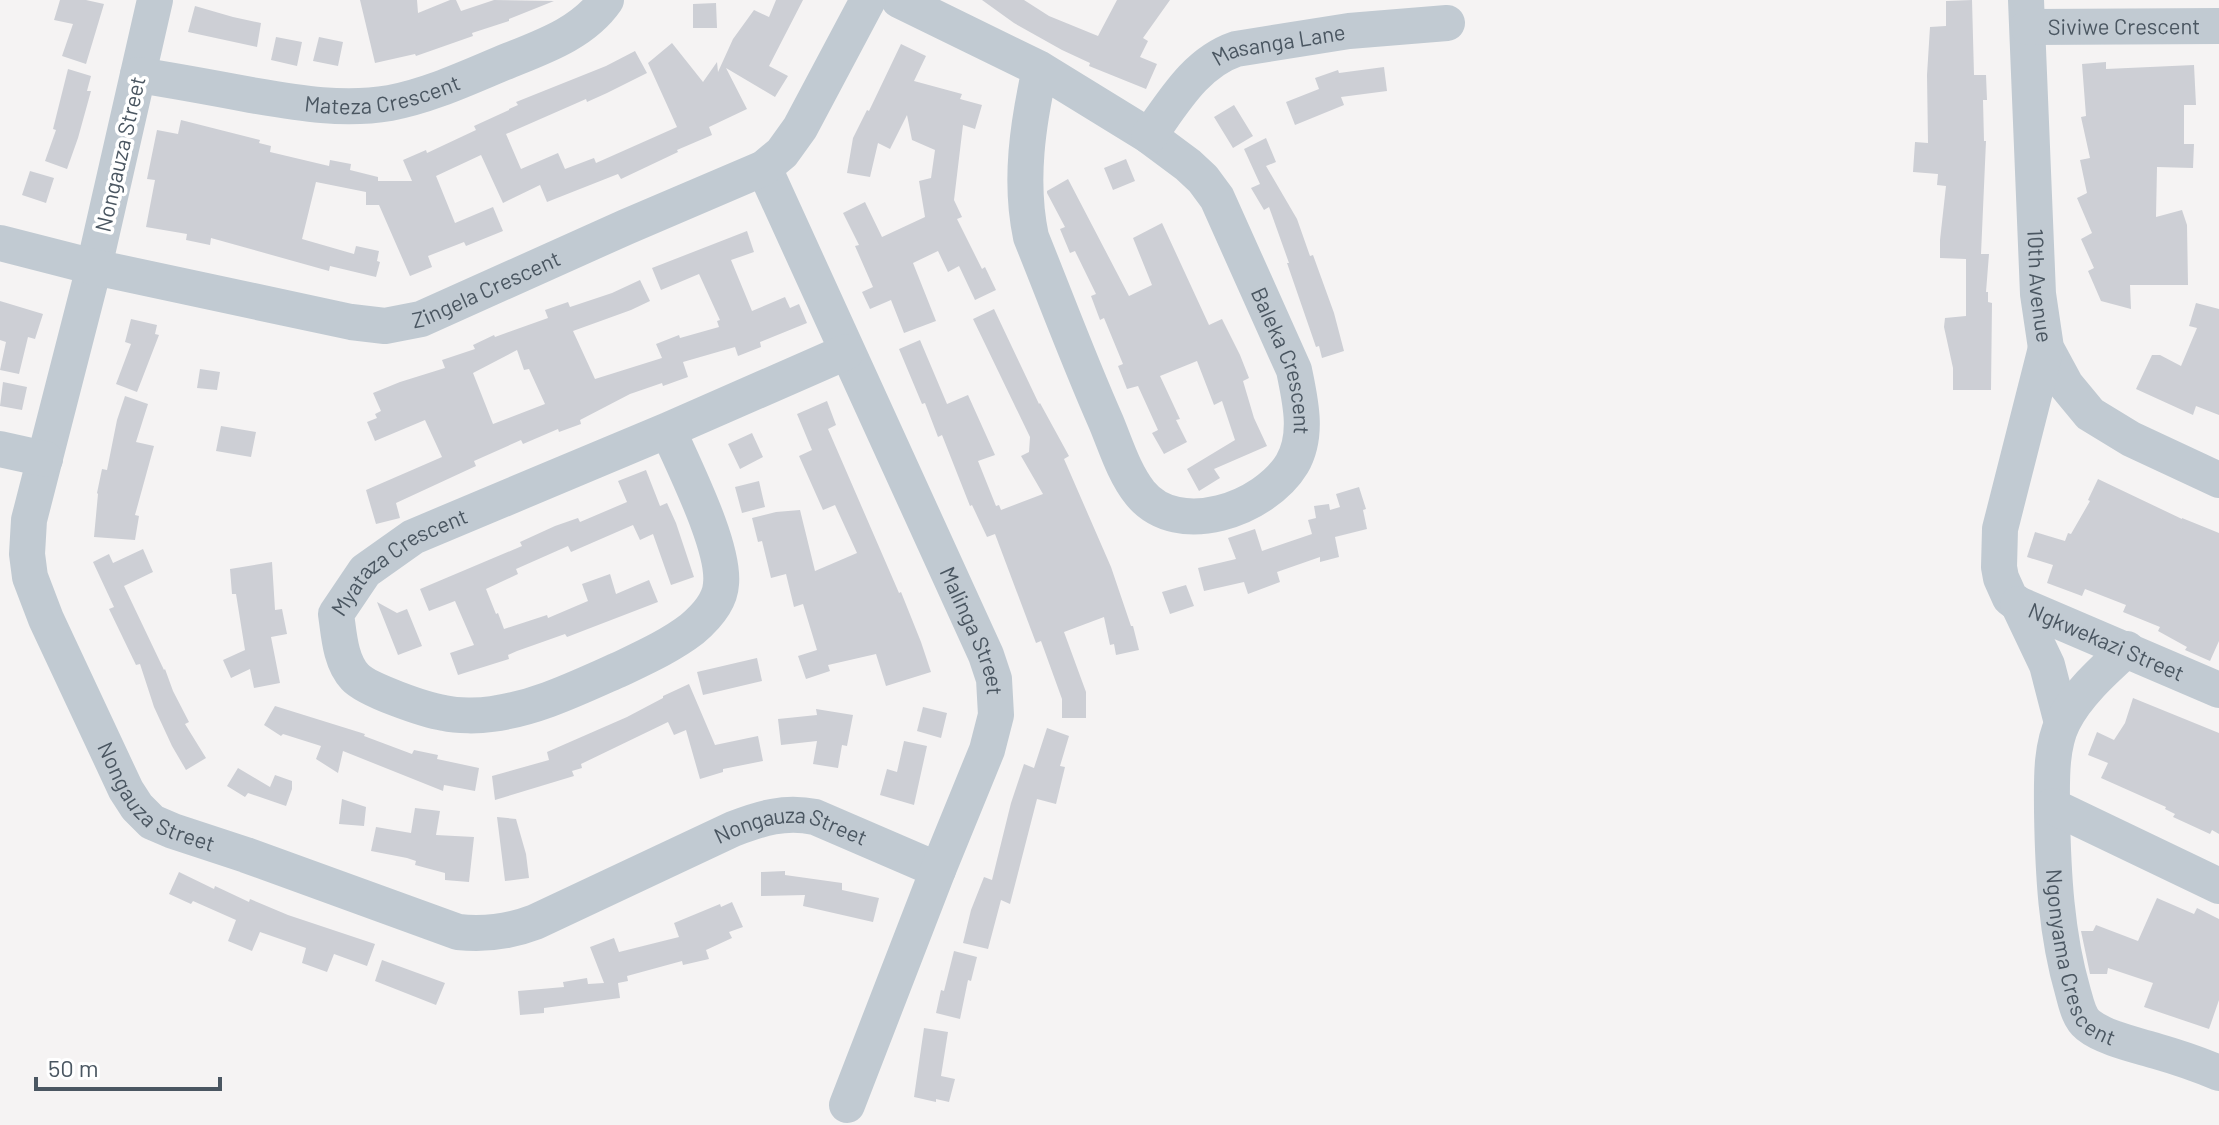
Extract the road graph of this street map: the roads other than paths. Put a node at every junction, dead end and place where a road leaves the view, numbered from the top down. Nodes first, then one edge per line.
1 (155, 0) edge
2 (606, 0) edge
3 (868, 0) edge
4 (899, 0) edge
5 (2027, 14) edge
6 (1447, 23) dead end
7 (2219, 26) edge
8 (1040, 69) junction
9 (138, 75) junction
10 (1149, 136) junction
11 (764, 168) junction
12 (0, 243) edge
13 (94, 267) junction
14 (2046, 348) junction
15 (846, 352) junction
16 (668, 430) junction
17 (0, 449) edge
18 (45, 459) junction
19 (2219, 480) edge
20 (2018, 604) junction
21 (2127, 649) junction
22 (2219, 690) edge
23 (2062, 723) junction
24 (2052, 806) junction
25 (938, 870) junction
26 (2219, 886) edge
27 (2219, 1073) edge
28 (847, 1105) dead end

1 - 9 street, Nongauza Street
2 - 9 street, Mateza Crescent
3 - 11 street, Zingela Crescent
4 - 8 street, Baleka Crescent
5 - 7 street, Siviwe Crescent
5 - 14 street, 10th Avenue
6 - 10 street, Masanga Lane
8 - 10 street, Baleka Crescent
8 - 10 street, Baleka Crescent
9 - 13 street, Nongauza Street
11 - 13 street, Zingela Crescent
11 - 15 street, Malinga Street
12 - 13 street, Zingela Crescent
13 - 18 street, Nongauza Street
14 - 19 street, 10th Avenue
14 - 20 street, Ngkwekazi Street
15 - 16 street, Myataza Crescent
15 - 25 street, Malinga Street
16 - 16 street, Myataza Crescent
17 - 18 street
18 - 25 street, Nongauza Street
20 - 21 street, Ngkwekazi Street
20 - 23 street
21 - 22 street, Ngkwekazi Street
21 - 23 street
23 - 24 street, Ngonyama Crescent
24 - 26 street
24 - 27 street, Ngonyama Crescent
25 - 28 street, Malinga Street

